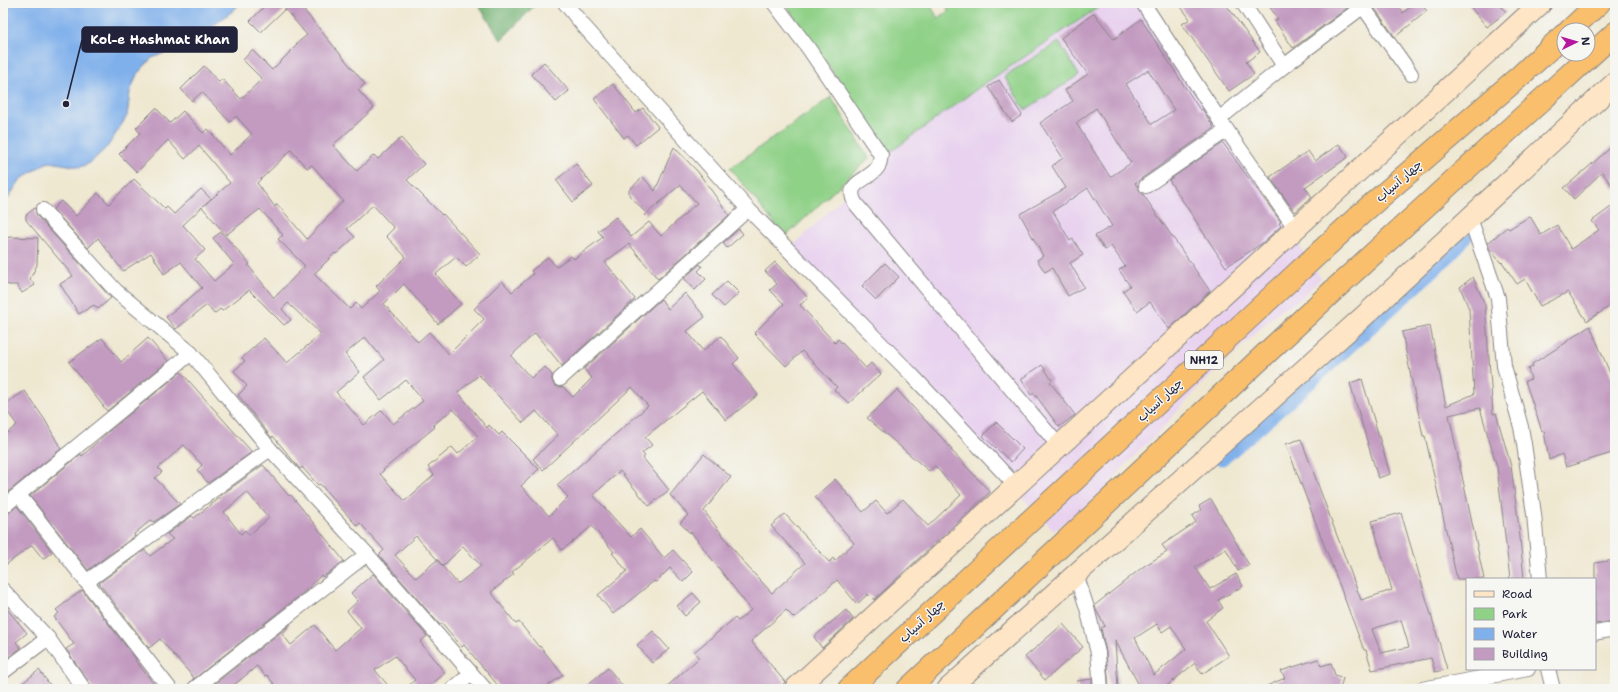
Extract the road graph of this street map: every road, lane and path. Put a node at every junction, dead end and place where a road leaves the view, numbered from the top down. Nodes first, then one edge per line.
1 (565, 3) edge
2 (774, 3) edge
3 (1143, 3) edge
4 (1243, 3) edge
5 (1541, 3) edge
6 (1599, 3) edge
7 (1579, 22) edge
8 (1615, 33) edge
9 (1556, 42) edge
10 (1284, 66) junction
11 (1411, 74) dead end
12 (1520, 76) junction
13 (1615, 83) edge
14 (1540, 100) junction
15 (1219, 119) junction
16 (1228, 130) junction
17 (1146, 186) dead end
18 (748, 208) junction
19 (43, 210) dead end
20 (1470, 218) junction
21 (1296, 229) junction
22 (191, 353) junction
23 (560, 379) dead end
24 (1059, 446) junction
25 (270, 449) junction
26 (1016, 486) junction
27 (19, 495) junction
28 (3, 507) edge
29 (367, 554) junction
30 (1540, 578) edge
31 (86, 582) junction
32 (1079, 582) junction
33 (3, 590) edge
34 (1615, 629) edge
35 (1596, 633) edge
36 (48, 638) junction
37 (1523, 670) edge
38 (1548, 670) edge
39 (3, 672) edge
40 (471, 674) junction
41 (84, 689) edge
42 (170, 689) edge
43 (194, 689) edge
44 (453, 689) edge
45 (485, 689) edge
46 (795, 689) edge
47 (849, 689) edge
48 (908, 689) edge
49 (948, 689) edge
50 (1101, 689) edge
51 (1422, 689) edge
52 (1553, 689) edge

1 - 18 street
2 - 24 street
3 - 15 street
4 - 10 street
5 - 21 street
6 - 7 highway
8 - 14 highway
9 - 12 highway, چهار آسیاب / NH12
10 - 11 street
10 - 15 street
12 - 14 highway
12 - 47 highway, چهار آسیاب / NH12
13 - 20 street
14 - 48 highway
15 - 16 street
16 - 17 street
16 - 21 street
18 - 23 street
18 - 26 street
19 - 22 street
20 - 30 street
20 - 32 street
21 - 24 street
22 - 25 street
22 - 27 street
24 - 26 street
25 - 29 street
25 - 31 street
26 - 46 street
27 - 28 street
27 - 31 street
29 - 40 street
29 - 43 street
31 - 42 street
32 - 49 street
32 - 50 street
33 - 36 street
34 - 35 street
36 - 39 street
36 - 41 street
37 - 51 street
38 - 52 street
40 - 44 street
40 - 45 street

